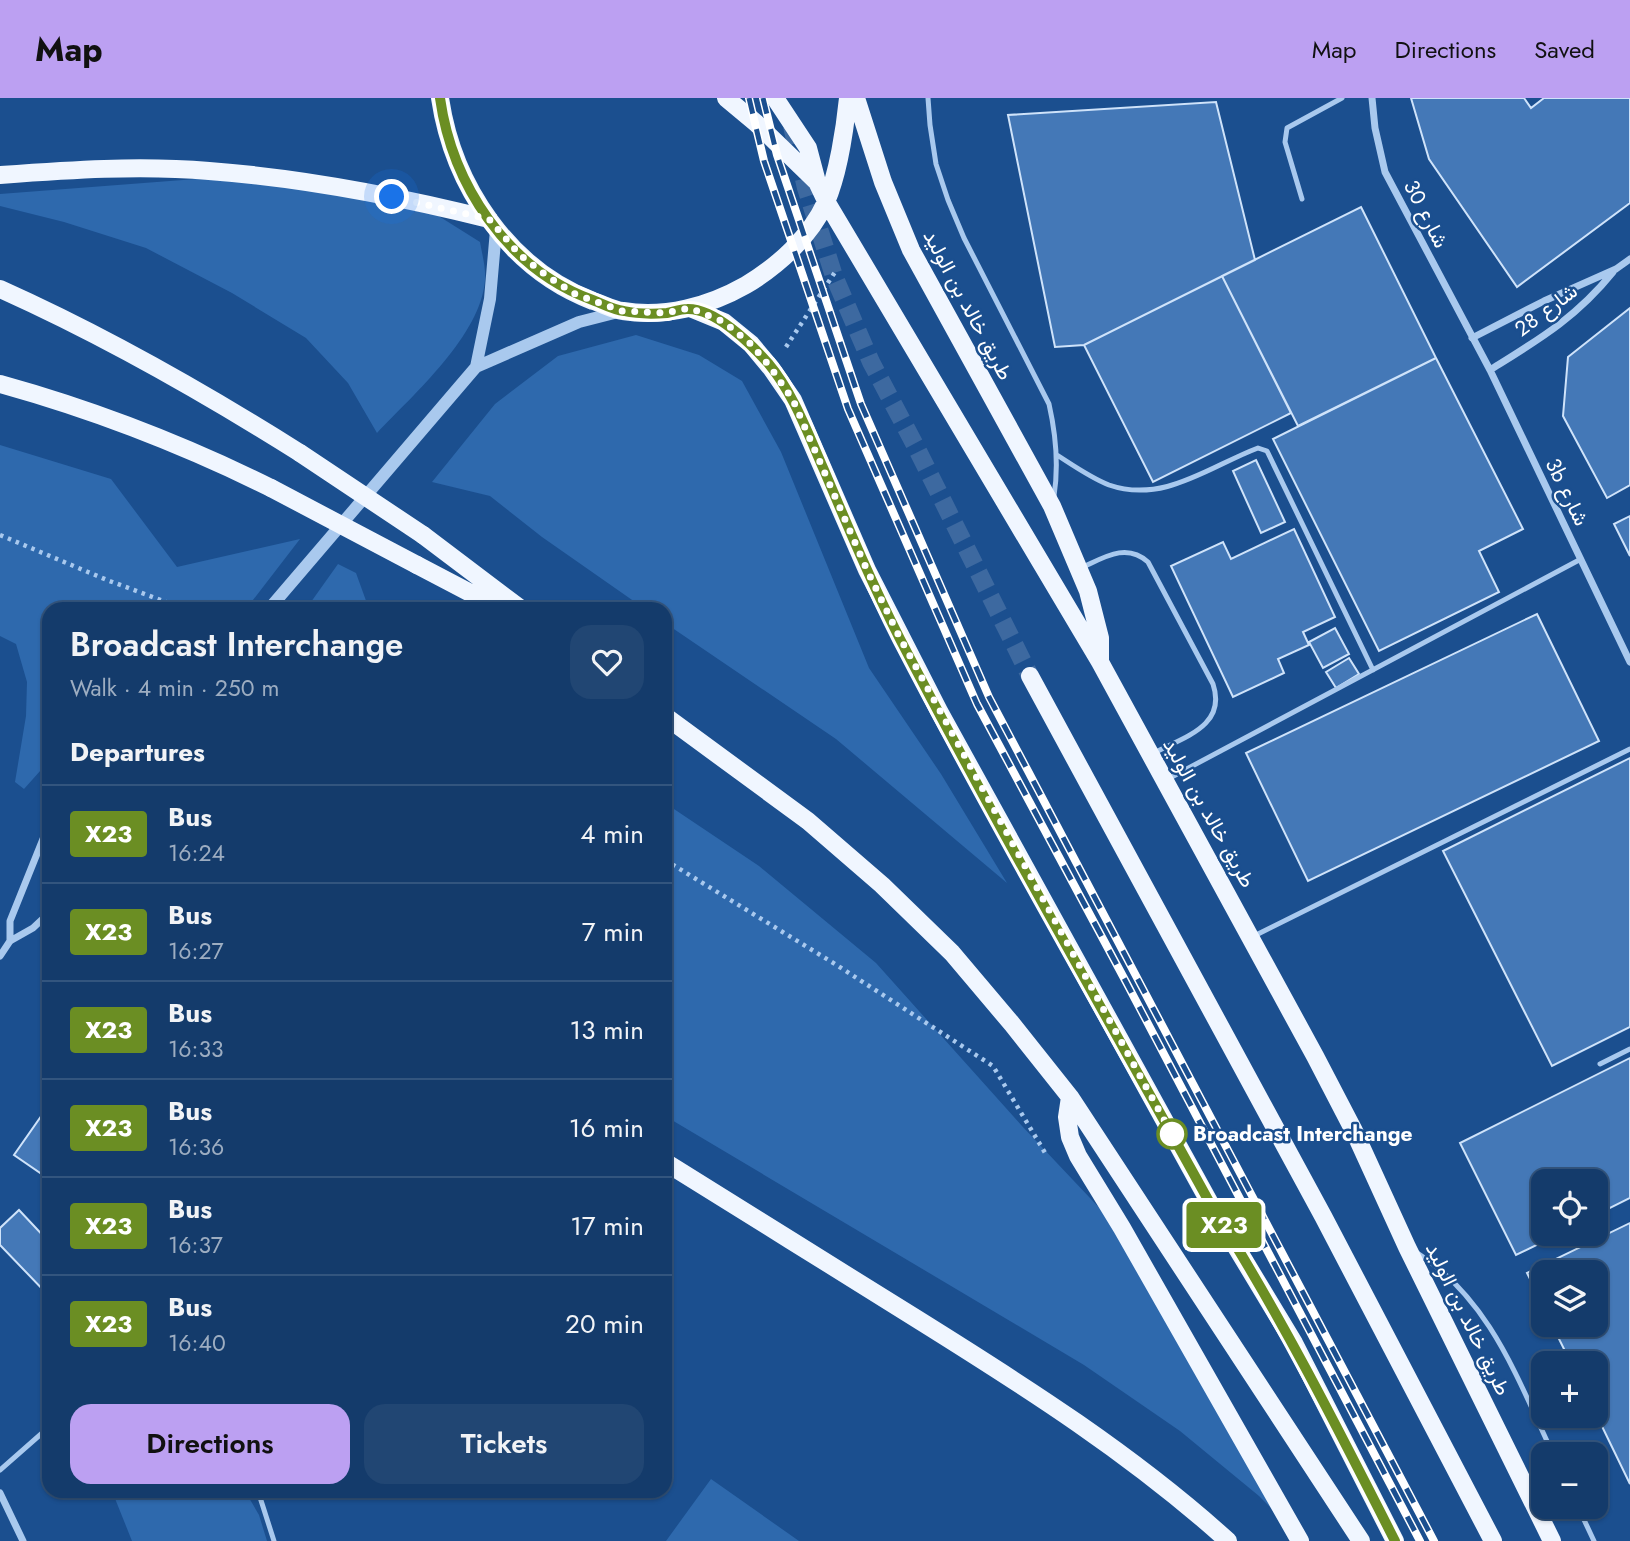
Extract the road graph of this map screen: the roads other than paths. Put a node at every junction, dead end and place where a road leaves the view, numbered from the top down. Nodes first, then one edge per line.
1 (440, 98) edge
2 (726, 98) edge
3 (775, 98) edge
4 (848, 98) edge
5 (856, 98) edge
6 (928, 98) edge
7 (1342, 98) edge
8 (1372, 98) edge
9 (0, 175) edge
10 (817, 182) junction
11 (1302, 199) dead end
12 (826, 201) junction
13 (493, 224) junction
14 (1630, 258) edge
15 (1616, 269) junction
16 (0, 289) edge
17 (690, 308) junction
18 (622, 311) junction
19 (1472, 338) junction
20 (476, 367) junction
21 (1490, 370) junction
22 (0, 384) edge
23 (1057, 455) junction
24 (1052, 506) junction
25 (1581, 559) junction
26 (1078, 569) junction
27 (275, 602) edge
28 (488, 602) edge
29 (512, 602) edge
30 (1100, 662) junction
31 (1630, 662) edge
32 (1373, 670) junction
33 (1030, 677) tunnel mouth
34 (672, 721) edge
35 (1630, 749) edge
36 (1152, 755) junction
37 (1165, 781) junction
38 (42, 841) edge
39 (42, 919) edge
40 (1251, 937) junction
41 (10, 941) junction
42 (0, 956) edge
43 (1630, 1049) edge
44 (1600, 1064) dead end
45 (1070, 1097) junction
46 (672, 1166) edge
47 (1407, 1247) junction
48 (42, 1432) edge
49 (1547, 1442) edge
50 (0, 1470) edge
51 (0, 1493) edge
52 (260, 1498) edge
53 (1584, 1519) edge
54 (23, 1541) edge
55 (274, 1541) edge
56 (1228, 1541) edge
57 (1300, 1541) edge
58 (1361, 1541) edge
59 (1395, 1541) edge
60 (1493, 1541) edge
61 (1552, 1541) edge
62 (1594, 1541) edge

1 - 13 main road
2 - 10 main road
3 - 10 main road
4 - 12 main road
5 - 24 main road, طريق خالد بن الوليد
6 - 23 lane
7 - 11 lane
8 - 19 street, شارع 30
9 - 13 main road
10 - 12 main road
12 - 17 main road
12 - 30 main road
13 - 18 main road
13 - 20 street
14 - 15 street, شارع 28
15 - 19 street, شارع 28
15 - 21 street, شارع 28
16 - 29 main road, bridge
17 - 18 main road
17 - 59 main road
18 - 20 street
19 - 21 street, 3b شارع
20 - 27 street
21 - 25 street, 3b شارع
22 - 28 main road, bridge
23 - 24 lane
23 - 32 lane
24 - 26 main road, طريق خالد بن الوليد
25 - 31 street, 3b شارع
25 - 32 lane
26 - 30 main road, طريق خالد بن الوليد
26 - 36 lane
30 - 36 main road, طريق خالد بن الوليد
32 - 37 lane
33 - 60 main road
34 - 45 main road
35 - 40 lane
36 - 37 main road, طريق خالد بن الوليد
37 - 40 main road, طريق خالد بن الوليد
38 - 41 street
39 - 41 street
40 - 47 main road, طريق خالد بن الوليد
41 - 42 street
43 - 44 lane
45 - 57 main road
45 - 58 main road
46 - 56 main road
47 - 49 lane
47 - 61 main road, طريق خالد بن الوليد
48 - 50 lane
51 - 54 street
52 - 55 lane
53 - 62 lane

